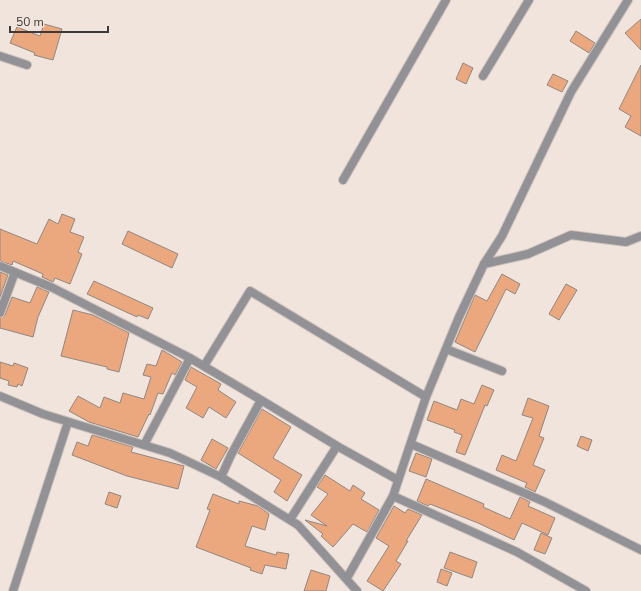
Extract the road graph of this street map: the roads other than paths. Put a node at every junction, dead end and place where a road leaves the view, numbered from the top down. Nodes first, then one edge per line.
1 (446, 0) edge
2 (529, 0) edge
3 (628, 0) edge
4 (0, 56) edge
5 (27, 65) dead end
6 (483, 76) dead end
7 (344, 180) dead end
8 (641, 236) edge
9 (484, 264) junction
10 (0, 266) edge
11 (15, 272) junction
12 (0, 313) edge
13 (446, 349) junction
14 (190, 358) junction
15 (204, 366) junction
16 (502, 370) dead end
17 (0, 396) edge
18 (426, 397) junction
19 (261, 400) junction
20 (68, 422) junction
21 (411, 444) junction
22 (144, 445) junction
23 (337, 446) junction
24 (221, 478) junction
25 (398, 480) junction
26 (393, 496) junction
27 (290, 518) junction
28 (641, 550) edge
29 (347, 578) junction
30 (13, 591) edge
31 (357, 591) edge
32 (586, 591) edge

1 - 7 street
2 - 6 street
3 - 9 street
4 - 5 street
8 - 9 street
9 - 13 street
10 - 11 street
11 - 12 street
11 - 14 street
13 - 16 street
13 - 18 street
14 - 15 street
14 - 22 street
15 - 18 street
15 - 19 street
17 - 20 street
18 - 21 street
19 - 23 street
19 - 24 street
20 - 22 street
20 - 30 street
21 - 25 street
21 - 28 street
22 - 24 street
23 - 25 street
23 - 27 street
24 - 27 street
25 - 26 street
26 - 29 street
26 - 32 street
27 - 29 street
29 - 31 street

